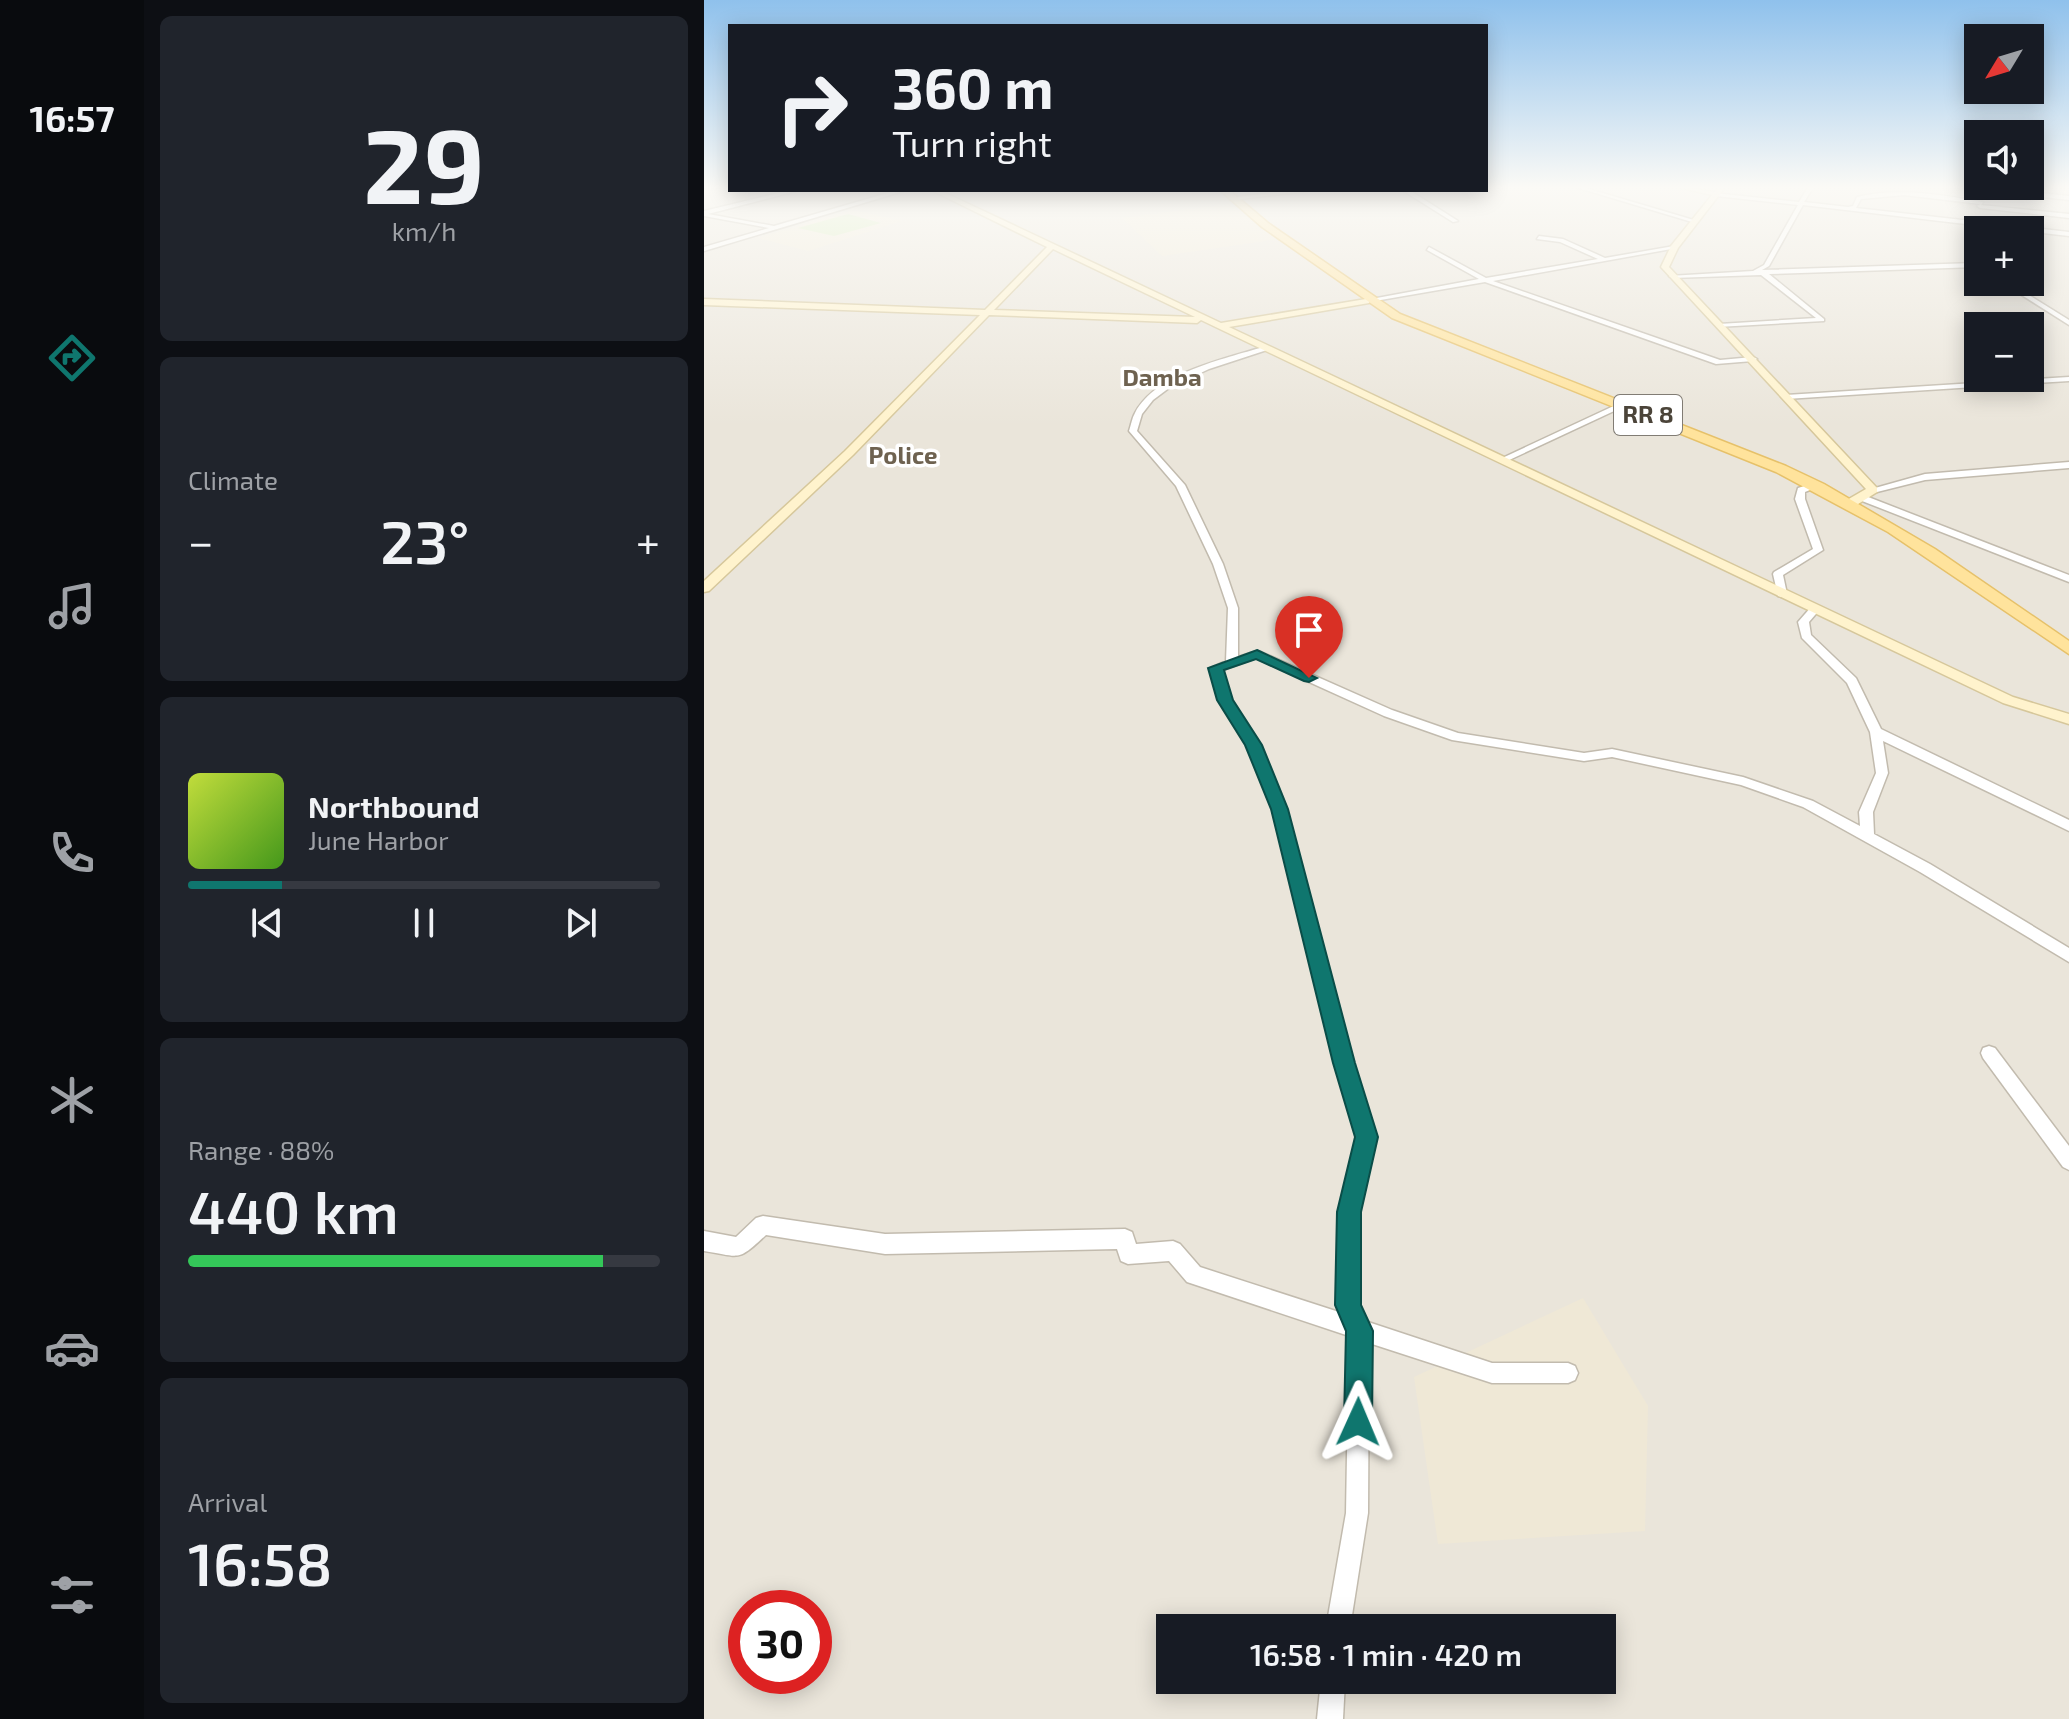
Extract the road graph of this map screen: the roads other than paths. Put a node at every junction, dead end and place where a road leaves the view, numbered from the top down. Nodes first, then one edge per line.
1 (1033, 266) edge
2 (1092, 266) edge
3 (1324, 266) edge
4 (1460, 266) edge
5 (1562, 266) edge
6 (1665, 266) edge
7 (1766, 266) edge
8 (1940, 266) edge
9 (1762, 272) junction
10 (1753, 273) junction
11 (1672, 276) junction
12 (1485, 280) junction
13 (2026, 296) edge
14 (1369, 300) junction
15 (704, 302) edge
16 (990, 312) junction
17 (1205, 320) junction
18 (2069, 323) edge
19 (1219, 326) junction
20 (1719, 326) junction
21 (1266, 349) junction
22 (1753, 359) junction
23 (2069, 379) edge
24 (1786, 397) junction
25 (1623, 405) junction
26 (1502, 460) junction
27 (2069, 465) edge
28 (1817, 485) junction
29 (1873, 490) junction
30 (1855, 500) junction
31 (2069, 579) edge
32 (704, 588) edge
33 (1782, 594) junction
34 (1816, 608) junction
35 (2069, 649) edge
36 (1232, 662) junction
37 (2069, 719) edge
38 (1876, 732) junction
39 (2069, 826) edge
40 (1867, 837) junction
41 (2069, 956) edge
42 (1989, 1053) dead end
43 (2069, 1161) edge
44 (704, 1241) edge
45 (1359, 1331) junction
46 (1568, 1373) dead end
47 (1340, 1614) edge
48 (1332, 1694) edge
49 (1330, 1719) edge

1 - 16 street
2 - 17 street
3 - 14 main road, RR 8
4 - 12 street
5 - 12 street
6 - 11 street
7 - 10 street
8 - 9 street
9 - 10 street
9 - 20 street
10 - 11 street
11 - 20 street
12 - 14 street
12 - 22 street
13 - 18 street
14 - 19 street
14 - 25 main road, RR 8
15 - 16 street
16 - 17 street
16 - 32 street
17 - 19 street
19 - 21 street
20 - 22 street
21 - 26 street
21 - 36 street
22 - 24 street
23 - 24 street
24 - 29 street
25 - 26 street
25 - 28 main road, RR 8
26 - 33 street
27 - 29 street
28 - 30 main road, RR 8
28 - 33 street
29 - 30 street
30 - 31 street
30 - 35 main road, RR 8
33 - 34 street
34 - 37 street
34 - 38 street
36 - 40 street
36 - 45 street
38 - 39 street
38 - 40 street
40 - 41 street
42 - 43 street
44 - 45 street
45 - 46 street
45 - 47 street
48 - 49 street

